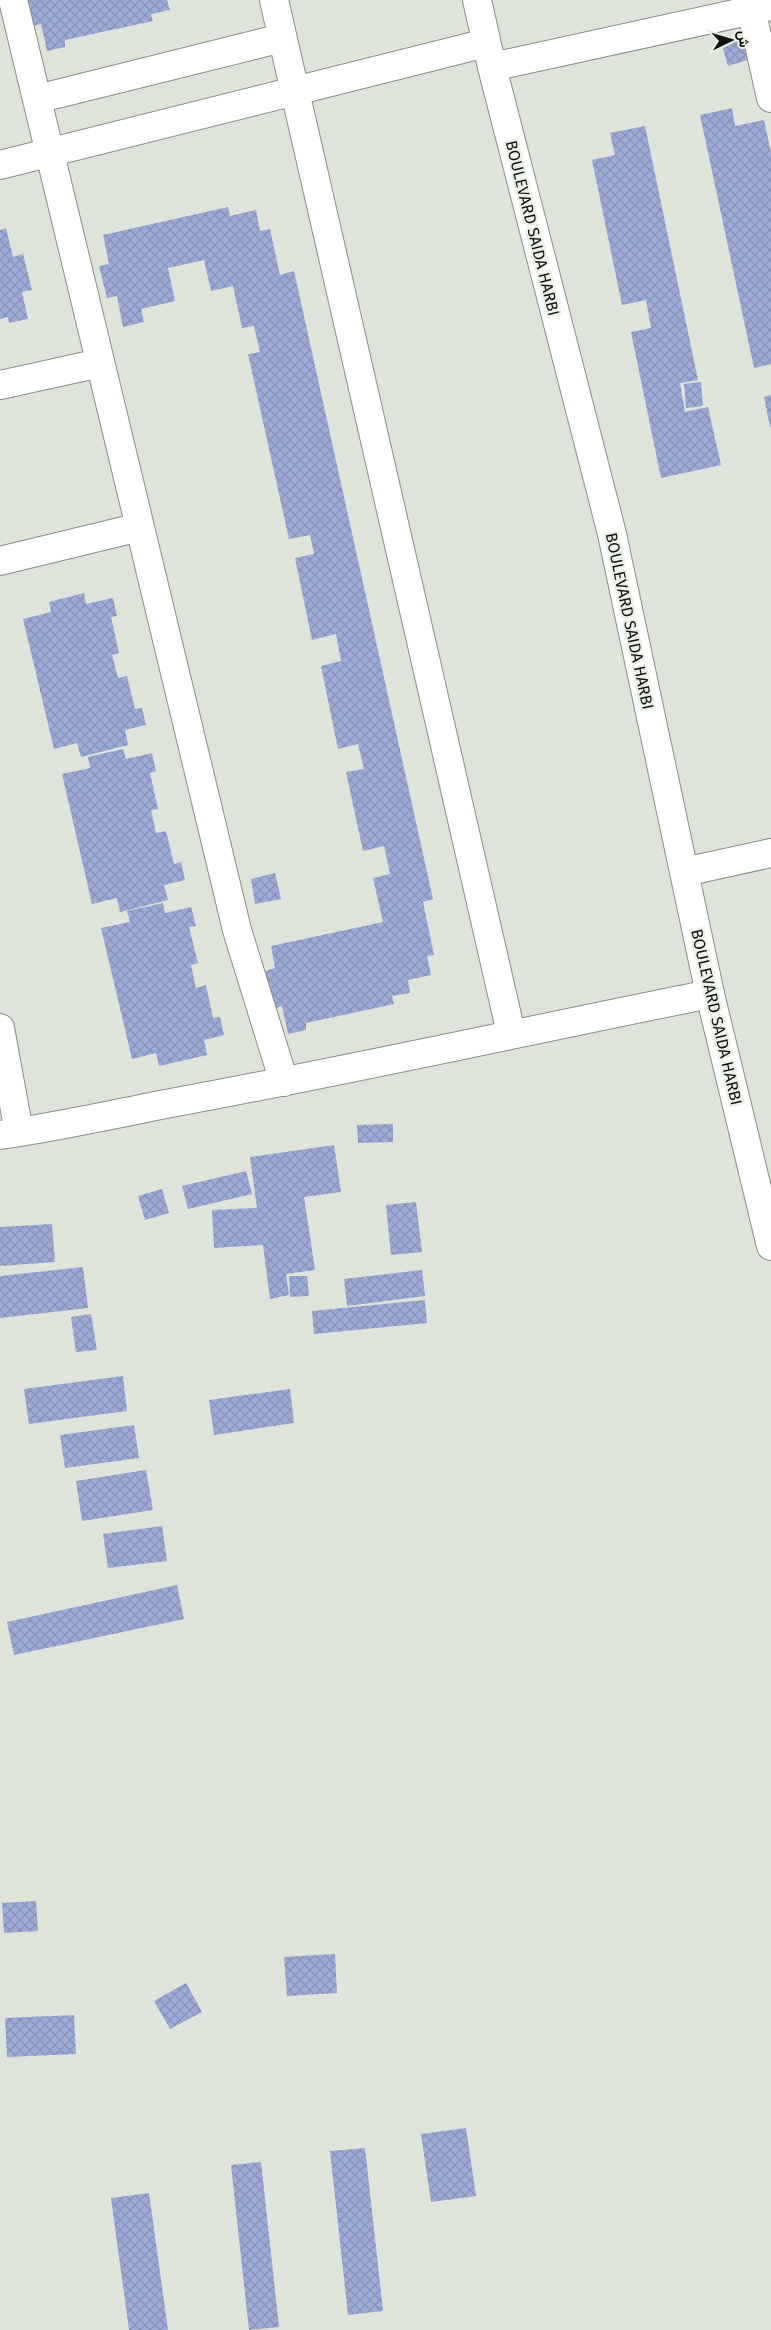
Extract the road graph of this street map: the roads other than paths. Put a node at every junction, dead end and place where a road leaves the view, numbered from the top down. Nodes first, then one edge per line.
1 (14, 0) edge
2 (274, 0) edge
3 (477, 0) edge
4 (757, 6) edge
5 (10, 31) edge
6 (282, 38) junction
7 (489, 55) junction
8 (295, 92) junction
9 (771, 98) edge
10 (37, 99) junction
11 (50, 154) junction
12 (0, 165) edge
13 (100, 363) junction
14 (0, 386) edge
15 (140, 527) junction
16 (0, 561) edge
17 (771, 853) edge
18 (684, 872) junction
19 (710, 994) junction
20 (0, 1028) edge
21 (512, 1033) junction
22 (284, 1082) junction
23 (10, 1133) edge
24 (771, 1246) edge

1 - 5 street
2 - 6 street
3 - 7 street, BOULEVARD SAIDA HARBI
4 - 7 street
4 - 9 street
5 - 10 street
6 - 8 street
6 - 10 street
7 - 8 street
7 - 18 street, BOULEVARD SAIDA HARBI
8 - 11 street
8 - 21 street
10 - 11 street
11 - 12 street
11 - 13 street
13 - 14 street
13 - 15 street
15 - 16 street
15 - 22 street
17 - 18 street
18 - 19 street, BOULEVARD SAIDA HARBI
19 - 21 street
19 - 24 street, BOULEVARD SAIDA HARBI
20 - 23 street
21 - 22 street
22 - 23 street

